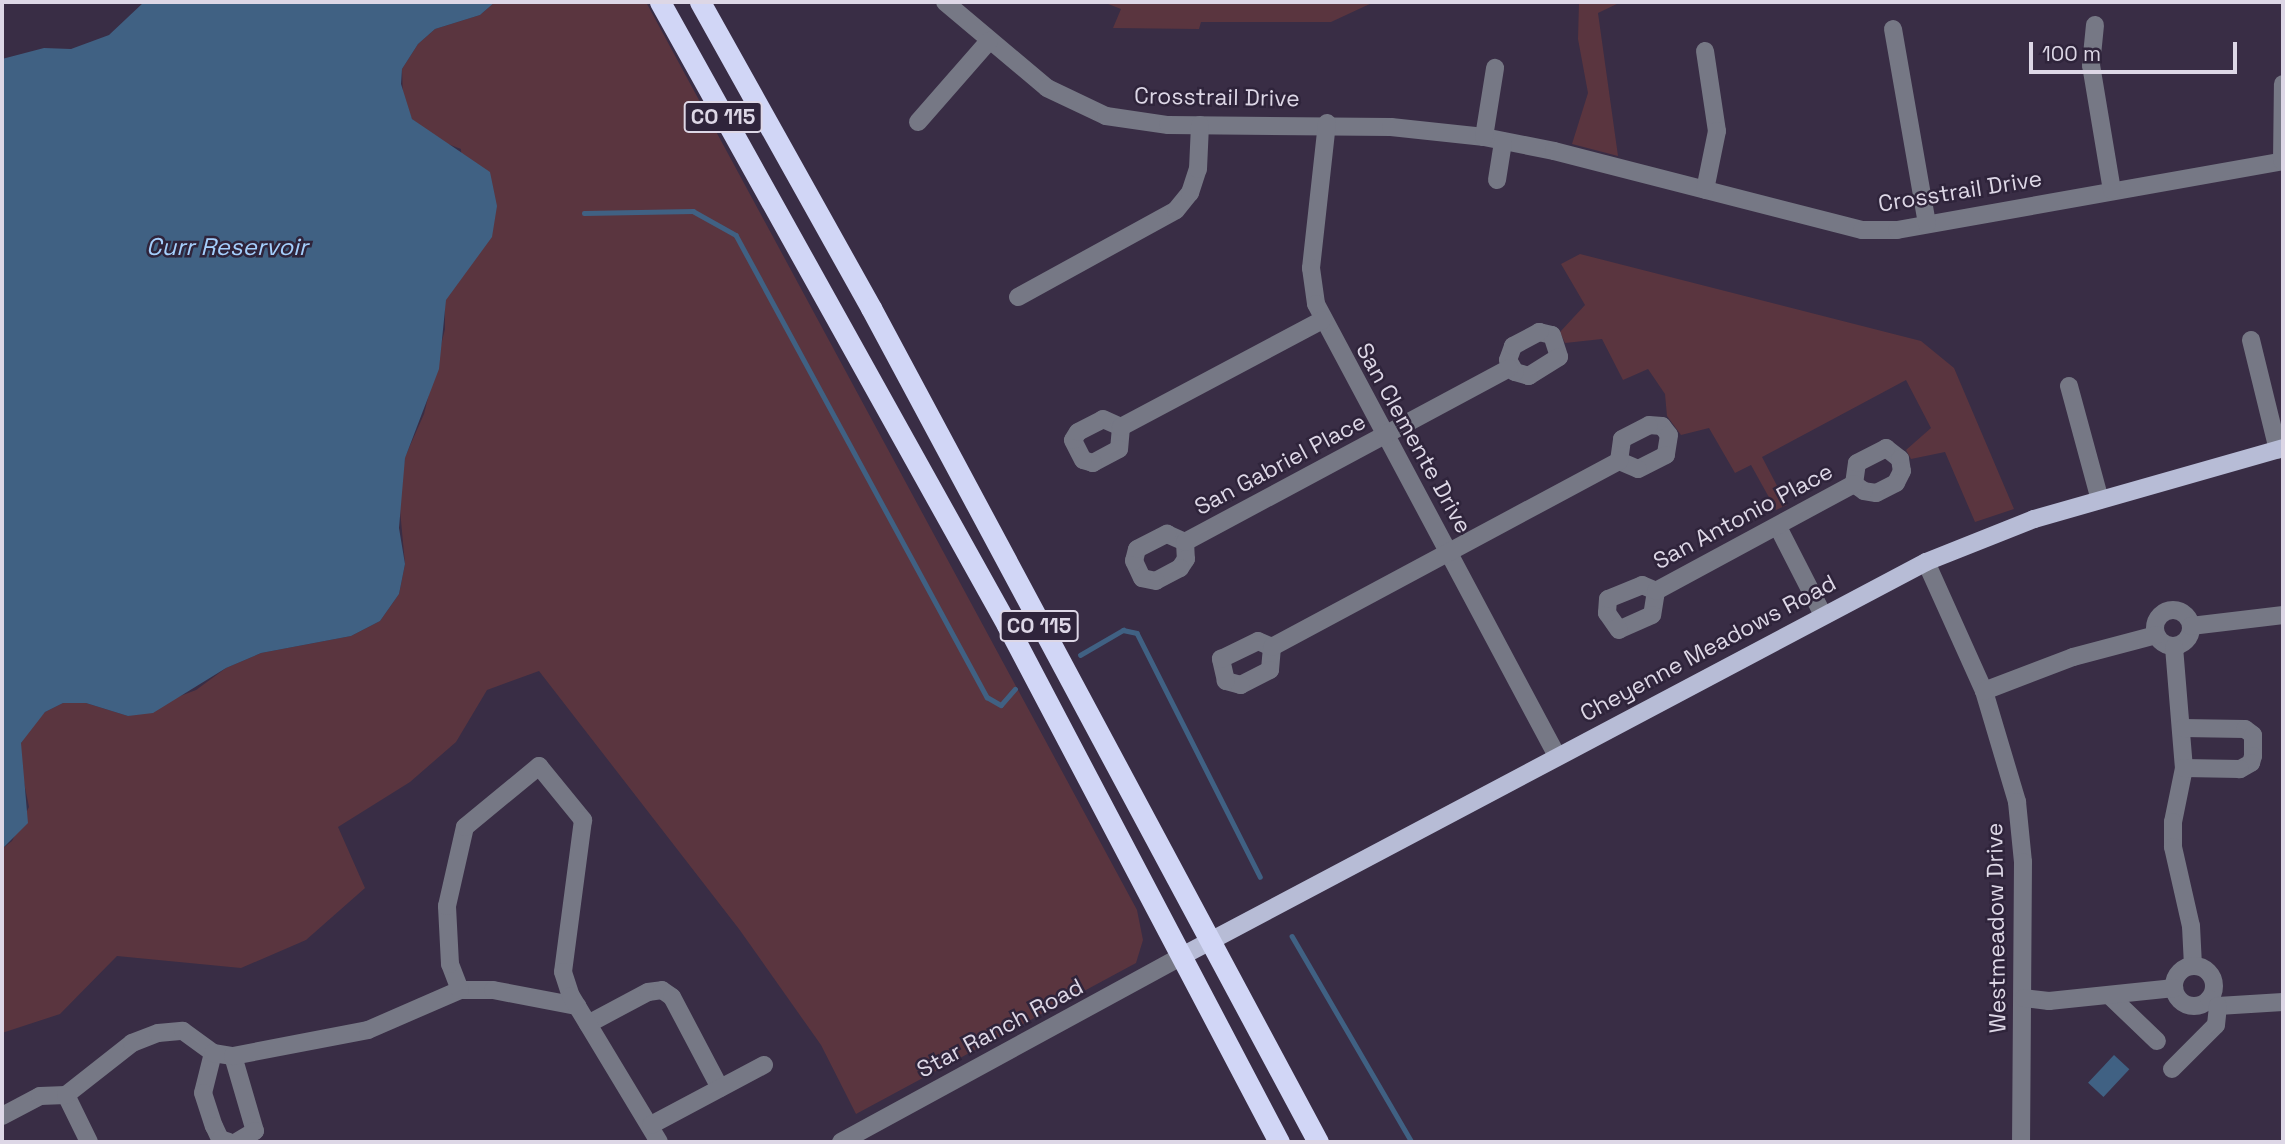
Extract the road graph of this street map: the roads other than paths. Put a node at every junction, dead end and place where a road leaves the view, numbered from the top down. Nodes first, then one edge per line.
1 (660, 2) edge
2 (700, 2) edge
3 (945, 2) edge
4 (2095, 25) dead end
5 (1893, 29) dead end
6 (989, 40) junction
7 (1705, 51) dead end
8 (1495, 68) dead end
9 (2283, 84) edge
10 (918, 122) dead end
11 (1327, 123) junction
12 (1199, 125) junction
13 (1484, 138) junction
14 (1503, 141) junction
15 (2283, 161) edge
16 (1497, 180) dead end
17 (1705, 190) junction
18 (2112, 190) junction
19 (1927, 224) junction
20 (1018, 297) dead end
21 (1322, 320) junction
22 (2250, 340) dead end
23 (1509, 368) dead end
24 (2069, 386) dead end
25 (1121, 427) dead end
26 (1384, 436) junction
27 (2281, 449) edge
28 (1619, 461) dead end
29 (1854, 484) dead end
30 (2100, 500) junction
31 (1778, 527) junction
32 (1185, 542) dead end
33 (1448, 553) junction
34 (1926, 562) junction
35 (1656, 591) dead end
36 (1822, 613) junction
37 (2283, 615) edge
38 (2191, 626) junction
39 (2156, 635) junction
40 (1272, 647) dead end
41 (2174, 647) junction
42 (1983, 691) junction
43 (2183, 728) junction
44 (1557, 756) junction
45 (2184, 768) junction
46 (1209, 942) junction
47 (1182, 956) junction
48 (2193, 966) junction
49 (2174, 988) junction
50 (460, 990) junction
51 (2110, 996) junction
52 (2024, 998) junction
53 (2213, 1002) junction
54 (2283, 1002) edge
55 (578, 1006) junction
56 (588, 1024) junction
57 (2157, 1041) dead end
58 (214, 1053) junction
59 (233, 1056) junction
60 (764, 1065) dead end
61 (2172, 1069) dead end
62 (720, 1088) junction
63 (66, 1096) junction
64 (2, 1116) edge
65 (651, 1125) junction
66 (89, 1142) edge
67 (229, 1142) edge
68 (237, 1142) edge
69 (659, 1142) edge
70 (841, 1142) edge
71 (1279, 1142) edge
72 (1318, 1142) edge
73 (2021, 1142) edge

1 - 47 highway, CO 115
2 - 46 highway, CO 115
3 - 6 street, Crosstrail Drive
4 - 18 street
5 - 19 street
6 - 10 street
6 - 12 street, Crosstrail Drive
7 - 17 street
8 - 13 street
9 - 15 street
11 - 12 street, Crosstrail Drive
11 - 13 street, Crosstrail Drive
11 - 21 street, San Clemente Drive
12 - 20 street
13 - 14 street, Crosstrail Drive
14 - 16 street
14 - 17 street, Crosstrail Drive
15 - 18 street, Crosstrail Drive
17 - 19 street, Crosstrail Drive
18 - 19 street, Crosstrail Drive
21 - 25 street
21 - 26 street, San Clemente Drive
22 - 27 street
23 - 26 street, San Gabriel Place
24 - 30 street
26 - 32 street, San Gabriel Place
26 - 33 street, San Clemente Drive
27 - 30 main road, Cheyenne Meadows Road
28 - 33 street
29 - 31 street, San Antonio Place
30 - 34 main road, Cheyenne Meadows Road
31 - 35 street, San Antonio Place
31 - 36 street
33 - 40 street
33 - 44 street, San Clemente Drive
34 - 36 main road, Cheyenne Meadows Road
34 - 42 street, Westmeadow Drive
36 - 44 main road, Cheyenne Meadows Road
37 - 38 street
38 - 39 street
38 - 41 street
39 - 41 street
39 - 42 street
41 - 43 street
42 - 52 street, Westmeadow Drive
43 - 45 street
43 - 45 street
44 - 46 main road, Cheyenne Meadows Road
45 - 48 street
46 - 47 main road, Cheyenne Meadows Road
46 - 72 highway, CO 115
47 - 70 street, Star Ranch Road
47 - 71 highway, CO 115
48 - 49 street
48 - 53 street
49 - 51 street
49 - 53 street
50 - 55 street
50 - 55 street
50 - 59 street
51 - 52 street
51 - 57 street
52 - 73 street, Westmeadow Drive
53 - 54 street
53 - 61 street
55 - 56 street
56 - 62 street
56 - 65 street
58 - 59 street
58 - 63 street
58 - 67 street
59 - 68 street
60 - 62 street
62 - 65 street
63 - 64 street
63 - 66 street
65 - 69 street

